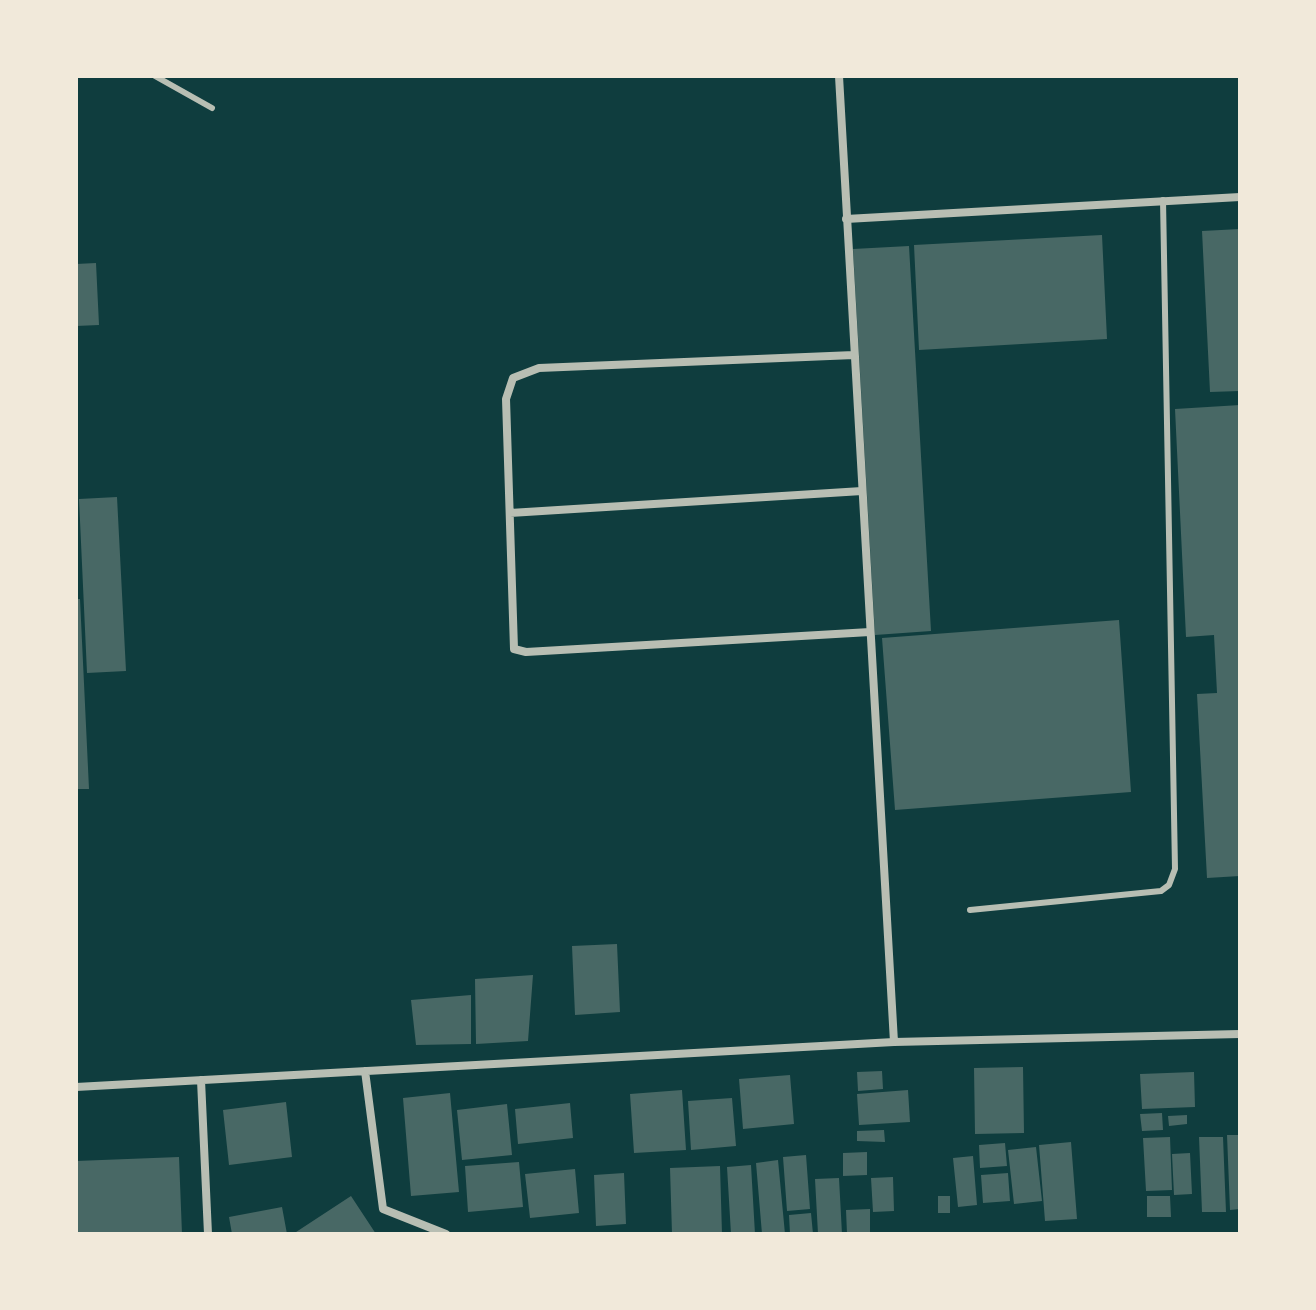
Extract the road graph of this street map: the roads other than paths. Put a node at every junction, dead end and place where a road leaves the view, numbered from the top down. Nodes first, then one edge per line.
1 (155, 76) edge
2 (839, 76) edge
3 (212, 108) dead end
4 (1240, 197) edge
5 (1163, 200) junction
6 (846, 219) junction
7 (854, 355) junction
8 (862, 491) junction
9 (510, 513) junction
10 (870, 632) junction
11 (970, 910) dead end
12 (1240, 1034) edge
13 (894, 1042) junction
14 (365, 1071) junction
15 (201, 1080) junction
16 (76, 1087) edge
17 (208, 1234) edge
18 (446, 1234) edge

1 - 3 lane
2 - 6 street
4 - 5 street
5 - 6 street
5 - 11 lane
6 - 7 street
7 - 8 street
7 - 9 street
8 - 9 street
8 - 10 street
9 - 10 street
10 - 13 street
12 - 13 street
13 - 14 street
14 - 15 street
14 - 18 street
15 - 16 street
15 - 17 street

